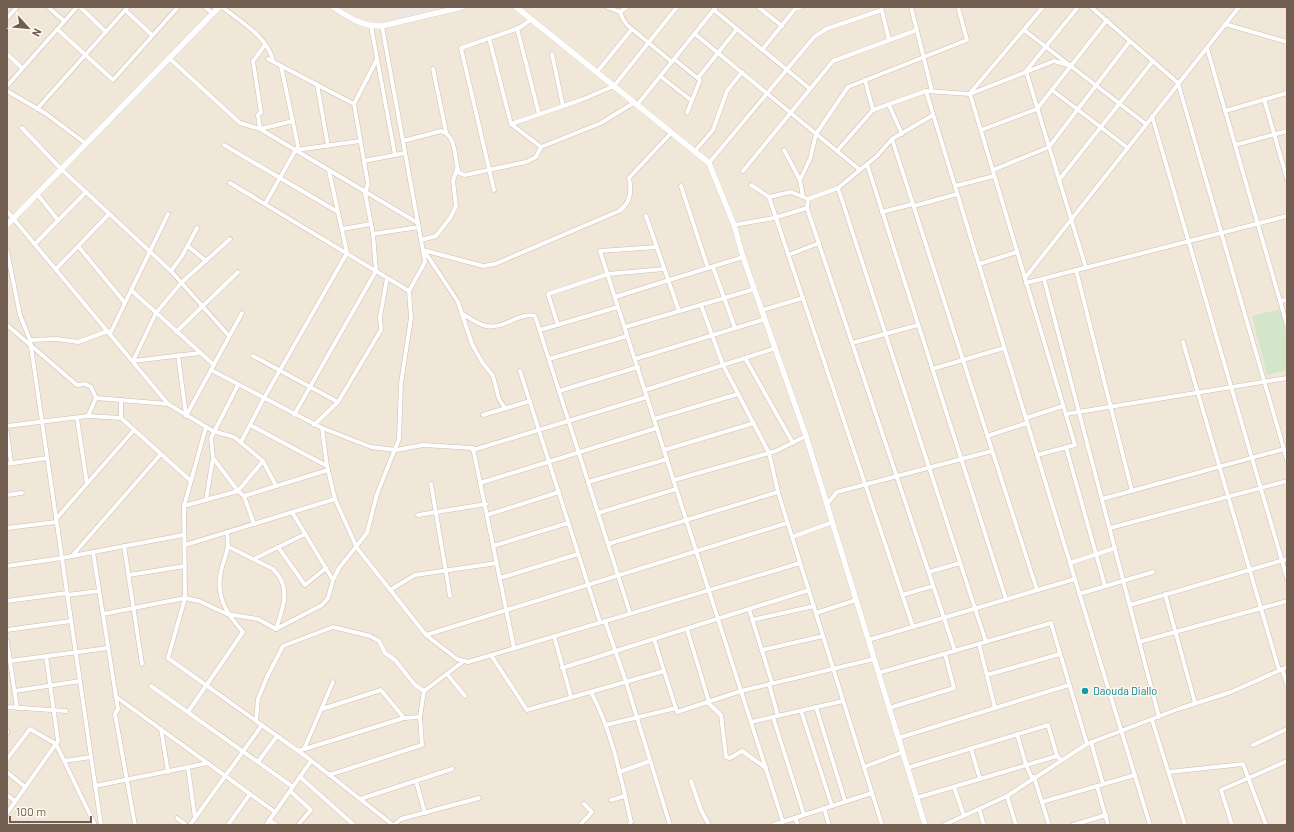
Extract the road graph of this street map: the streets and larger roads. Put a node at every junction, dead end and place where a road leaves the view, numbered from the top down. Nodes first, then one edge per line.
1 (17, 7) edge
2 (48, 7) edge
3 (77, 7) edge
4 (80, 7) edge
5 (178, 7) edge
6 (205, 7) edge
7 (219, 7) edge
8 (222, 7) edge
9 (333, 7) edge
10 (462, 7) edge
11 (517, 7) edge
12 (525, 7) edge
13 (606, 7) edge
14 (627, 7) edge
15 (677, 7) edge
16 (758, 7) edge
17 (801, 7) edge
18 (911, 7) edge
19 (958, 7) edge
20 (1043, 7) edge
21 (1078, 7) edge
22 (1091, 7) edge
23 (1238, 7) edge
24 (7, 9) edge
25 (127, 9) edge
26 (715, 9) edge
27 (881, 9) edge
28 (620, 12) junction
29 (12, 14) junction
30 (213, 14) junction
31 (7, 18) edge
32 (532, 19) junction
33 (1107, 20) junction
34 (64, 21) junction
35 (1225, 24) junction
36 (371, 26) junction
37 (382, 26) junction
38 (782, 26) junction
39 (517, 28) junction
40 (57, 29) junction
41 (632, 29) junction
42 (737, 30) junction
43 (917, 30) junction
44 (1024, 30) junction
45 (106, 32) junction
46 (695, 34) junction
47 (152, 35) junction
48 (489, 38) junction
49 (889, 40) junction
50 (1130, 41) junction
51 (1287, 42) edge
52 (648, 43) junction
53 (265, 45) junction
54 (1046, 46) junction
55 (1207, 48) junction
56 (762, 50) junction
57 (718, 53) junction
58 (7, 54) edge
59 (552, 54) dead end
60 (85, 55) junction
61 (925, 56) junction
62 (169, 58) junction
63 (377, 59) junction
64 (673, 61) junction
65 (1153, 61) junction
66 (281, 66) junction
67 (1071, 66) junction
68 (22, 68) junction
69 (433, 69) dead end
70 (786, 70) junction
71 (1026, 71) junction
72 (597, 72) junction
73 (742, 72) junction
74 (660, 76) junction
75 (698, 78) junction
76 (864, 80) junction
77 (1178, 83) junction
78 (317, 84) junction
79 (1096, 85) junction
80 (7, 86) edge
81 (614, 86) junction
82 (809, 88) junction
83 (1052, 90) junction
84 (7, 91) edge
85 (926, 91) junction
86 (932, 91) junction
87 (767, 93) junction
88 (1287, 93) edge
89 (970, 94) junction
90 (1264, 99) junction
91 (691, 100) junction
92 (636, 103) junction
93 (354, 104) junction
94 (1120, 104) junction
95 (889, 105) junction
96 (563, 106) junction
97 (37, 109) junction
98 (1037, 109) junction
99 (1078, 109) junction
100 (873, 110) junction
101 (1225, 110) junction
102 (790, 112) junction
103 (688, 113) dead end
104 (538, 114) junction
105 (933, 116) junction
106 (1152, 116) junction
107 (293, 121) junction
108 (511, 124) junction
109 (1146, 124) junction
110 (1101, 127) junction
111 (22, 128) dead end
112 (260, 129) junction
113 (981, 130) junction
114 (1287, 131) edge
115 (446, 132) junction
116 (672, 132) junction
117 (816, 134) junction
118 (902, 134) junction
119 (1274, 134) junction
120 (892, 139) junction
121 (360, 141) junction
122 (403, 141) junction
123 (85, 143) junction
124 (1235, 145) junction
125 (224, 146) dead end
126 (328, 146) junction
127 (1049, 146) junction
128 (541, 147) junction
129 (1128, 148) junction
130 (296, 150) junction
131 (784, 150) dead end
132 (695, 151) junction
133 (837, 151) junction
134 (405, 153) junction
135 (395, 155) junction
136 (364, 161) junction
137 (709, 163) junction
138 (867, 164) junction
139 (61, 169) junction
140 (457, 169) junction
141 (1286, 169) edge
142 (490, 170) junction
143 (742, 170) dead end
144 (860, 170) junction
145 (992, 170) junction
146 (329, 171) junction
147 (994, 176) junction
148 (279, 178) junction
149 (1287, 179) edge
150 (800, 180) junction
151 (1059, 180) junction
152 (230, 183) dead end
153 (751, 184) dead end
154 (681, 186) dead end
155 (955, 186) junction
156 (800, 187) junction
157 (838, 188) junction
158 (494, 190) dead end
159 (86, 192) junction
160 (791, 192) junction
161 (365, 193) junction
162 (37, 194) junction
163 (957, 194) junction
164 (768, 197) junction
165 (803, 197) junction
166 (808, 199) junction
167 (265, 204) junction
168 (913, 205) junction
169 (807, 208) junction
170 (7, 211) edge
171 (338, 212) junction
172 (882, 212) junction
173 (109, 214) junction
174 (168, 214) dead end
175 (646, 216) dead end
176 (1287, 216) edge
177 (14, 218) junction
178 (774, 218) junction
179 (58, 220) junction
180 (1071, 220) junction
181 (1257, 223) junction
182 (371, 224) junction
183 (7, 225) edge
184 (419, 225) junction
185 (734, 225) junction
186 (197, 228) dead end
187 (342, 228) junction
188 (1222, 233) junction
189 (373, 234) junction
190 (230, 239) dead end
191 (421, 240) junction
192 (1189, 241) junction
193 (35, 244) junction
194 (819, 244) junction
195 (78, 246) junction
196 (188, 246) junction
197 (657, 247) junction
198 (423, 250) junction
199 (7, 251) edge
200 (150, 251) junction
201 (1017, 252) junction
202 (347, 253) junction
203 (788, 255) junction
204 (743, 257) junction
205 (206, 261) junction
206 (979, 264) junction
207 (713, 267) junction
208 (708, 268) junction
209 (1086, 268) junction
210 (56, 269) junction
211 (664, 269) junction
212 (1076, 270) junction
213 (171, 271) junction
214 (376, 271) junction
215 (238, 272) dead end
216 (608, 274) junction
217 (387, 278) junction
218 (1044, 279) junction
219 (668, 281) junction
220 (1026, 281) junction
221 (181, 283) junction
222 (755, 289) junction
223 (131, 290) junction
224 (409, 291) junction
225 (615, 297) junction
226 (725, 298) junction
227 (803, 298) junction
228 (1287, 300) edge
229 (1280, 301) junction
230 (125, 303) junction
231 (701, 305) junction
232 (202, 307) junction
233 (618, 307) junction
234 (762, 310) junction
235 (679, 311) junction
236 (156, 313) junction
237 (242, 313) dead end
238 (463, 314) junction
239 (766, 319) junction
240 (7, 325) edge
241 (558, 325) junction
242 (918, 325) junction
243 (1287, 326) edge
244 (625, 327) junction
245 (735, 328) junction
246 (540, 330) junction
247 (176, 332) junction
248 (109, 333) junction
249 (885, 334) junction
250 (712, 335) junction
251 (229, 336) junction
252 (628, 336) junction
253 (30, 340) junction
254 (1183, 342) dead end
255 (852, 343) junction
256 (30, 346) junction
257 (776, 348) junction
258 (1004, 348) junction
259 (200, 353) junction
260 (178, 356) junction
261 (253, 356) dead end
262 (745, 358) junction
263 (549, 359) junction
264 (635, 359) junction
265 (963, 360) junction
266 (133, 361) junction
267 (214, 365) junction
268 (723, 365) junction
269 (638, 367) junction
270 (932, 369) junction
271 (211, 370) junction
272 (279, 371) junction
273 (520, 371) dead end
274 (1287, 378) edge
275 (1264, 381) junction
276 (238, 385) junction
277 (309, 387) junction
278 (1231, 387) junction
279 (645, 390) junction
280 (559, 391) junction
281 (1198, 392) junction
282 (738, 394) junction
283 (96, 398) junction
284 (264, 398) junction
285 (647, 398) junction
286 (121, 400) junction
287 (530, 401) junction
288 (338, 402) junction
289 (168, 404) junction
290 (1063, 406) junction
291 (1111, 407) junction
292 (505, 408) junction
293 (1079, 412) junction
294 (1066, 414) junction
295 (294, 415) junction
296 (483, 415) dead end
297 (88, 416) junction
298 (186, 416) junction
299 (77, 418) junction
300 (120, 418) junction
301 (1026, 418) junction
302 (654, 419) junction
303 (569, 421) junction
304 (41, 422) junction
305 (1027, 423) junction
306 (314, 424) junction
307 (754, 424) junction
308 (250, 425) junction
309 (7, 426) edge
310 (206, 427) junction
311 (322, 428) junction
312 (657, 428) junction
313 (134, 430) junction
314 (539, 430) junction
315 (213, 431) junction
316 (7, 432) edge
317 (806, 436) junction
318 (987, 436) junction
319 (241, 442) junction
320 (793, 443) junction
321 (1066, 447) junction
322 (1284, 449) junction
323 (396, 450) junction
324 (473, 450) junction
325 (664, 450) junction
326 (992, 451) junction
327 (578, 452) junction
328 (769, 453) junction
329 (161, 454) junction
330 (1037, 455) junction
331 (1252, 457) junction
332 (47, 458) junction
333 (213, 458) junction
334 (667, 459) junction
335 (961, 459) junction
336 (1287, 460) edge
337 (263, 461) junction
338 (549, 461) junction
339 (9, 463) edge
340 (1219, 466) junction
341 (327, 468) junction
342 (929, 468) junction
343 (896, 475) junction
344 (674, 480) junction
345 (191, 481) junction
346 (1287, 481) edge
347 (480, 482) junction
348 (588, 482) junction
349 (865, 483) junction
350 (87, 484) junction
351 (431, 484) dead end
352 (276, 486) junction
353 (1261, 488) junction
354 (676, 489) junction
355 (1132, 490) junction
356 (238, 491) junction
357 (559, 492) junction
358 (778, 492) junction
359 (22, 493) dead end
360 (7, 495) edge
361 (244, 496) junction
362 (1228, 496) junction
363 (335, 499) junction
364 (1102, 499) junction
365 (206, 500) junction
366 (485, 504) junction
367 (827, 504) junction
368 (184, 506) junction
369 (292, 512) junction
370 (436, 512) junction
371 (598, 513) junction
372 (418, 515) dead end
373 (487, 515) junction
374 (56, 520) junction
375 (686, 520) junction
376 (833, 522) junction
377 (568, 523) junction
378 (788, 523) junction
379 (254, 524) junction
380 (7, 528) edge
381 (1110, 528) junction
382 (227, 532) junction
383 (305, 534) junction
384 (183, 535) junction
385 (792, 536) junction
386 (608, 544) junction
387 (185, 545) junction
388 (124, 546) junction
389 (493, 546) junction
390 (229, 547) junction
391 (278, 547) junction
392 (357, 548) junction
393 (1115, 548) junction
394 (696, 551) junction
395 (93, 552) junction
396 (578, 554) junction
397 (1096, 554) junction
398 (72, 556) junction
399 (62, 558) junction
400 (254, 559) junction
401 (1287, 559) edge
402 (1282, 561) junction
403 (497, 563) junction
404 (800, 563) junction
405 (960, 563) junction
406 (1070, 563) junction
407 (7, 566) edge
408 (185, 566) junction
409 (326, 568) junction
410 (446, 570) junction
411 (1250, 570) junction
412 (929, 572) junction
413 (1153, 572) dead end
414 (129, 575) junction
415 (618, 575) junction
416 (500, 578) junction
417 (1287, 578) edge
418 (1075, 579) junction
419 (333, 580) junction
420 (1123, 581) junction
421 (588, 584) junction
422 (933, 586) junction
423 (1105, 586) junction
424 (390, 590) junction
425 (709, 590) junction
426 (808, 590) junction
427 (1037, 590) junction
428 (99, 591) junction
429 (67, 594) junction
430 (1079, 594) junction
431 (1165, 594) junction
432 (902, 595) junction
433 (450, 596) dead end
434 (185, 598) junction
435 (1006, 599) junction
436 (856, 600) junction
437 (7, 601) edge
438 (1287, 601) edge
439 (1130, 605) junction
440 (814, 606) junction
441 (134, 608) junction
442 (975, 608) junction
443 (1261, 608) junction
444 (749, 609) junction
445 (506, 610) junction
446 (630, 613) junction
447 (816, 613) junction
448 (102, 614) junction
449 (228, 614) junction
450 (944, 618) junction
451 (718, 619) junction
452 (752, 620) junction
453 (71, 621) junction
454 (603, 622) junction
455 (913, 627) junction
456 (276, 629) junction
457 (687, 629) junction
458 (7, 630) edge
459 (1175, 632) junction
460 (426, 635) junction
461 (554, 636) junction
462 (823, 636) junction
463 (654, 639) junction
464 (868, 640) junction
465 (7, 641) edge
466 (986, 642) junction
467 (1139, 642) junction
468 (979, 644) junction
469 (108, 648) junction
470 (514, 648) junction
471 (762, 650) junction
472 (615, 651) junction
473 (955, 651) junction
474 (76, 652) junction
475 (945, 654) junction
476 (1060, 654) junction
477 (491, 655) junction
478 (46, 656) junction
479 (874, 660) junction
480 (10, 661) junction
481 (464, 661) junction
482 (142, 664) dead end
483 (1287, 666) edge
484 (562, 668) junction
485 (833, 670) junction
486 (1280, 670) junction
487 (664, 671) junction
488 (878, 673) junction
489 (447, 674) junction
490 (987, 675) junction
491 (80, 682) junction
492 (333, 682) dead end
493 (626, 682) junction
494 (770, 683) junction
495 (1287, 684) edge
496 (1069, 685) junction
497 (50, 686) junction
498 (151, 686) dead end
499 (206, 686) junction
500 (15, 691) junction
501 (424, 691) junction
502 (741, 691) junction
503 (591, 692) junction
504 (115, 696) junction
505 (465, 696) dead end
506 (571, 697) junction
507 (843, 701) junction
508 (708, 702) junction
509 (1196, 703) junction
510 (7, 707) edge
511 (816, 707) junction
512 (17, 708) junction
513 (676, 708) junction
514 (889, 708) junction
515 (995, 708) junction
516 (322, 709) junction
517 (53, 710) junction
518 (66, 711) dead end
519 (801, 711) junction
520 (188, 712) junction
521 (776, 716) junction
522 (420, 717) junction
523 (1159, 717) junction
524 (404, 718) junction
525 (637, 718) junction
526 (1152, 720) junction
527 (256, 721) junction
528 (751, 722) junction
529 (262, 725) junction
530 (606, 726) junction
531 (162, 729) junction
532 (1287, 729) edge
533 (1121, 731) junction
534 (1017, 734) junction
535 (277, 736) junction
536 (898, 738) junction
537 (1089, 743) junction
538 (56, 744) junction
539 (1253, 745) dead end
540 (304, 749) junction
541 (971, 749) junction
542 (243, 751) junction
543 (298, 751) junction
544 (902, 752) junction
545 (1057, 756) junction
546 (91, 757) junction
547 (7, 759) edge
548 (1061, 760) junction
549 (64, 761) junction
550 (312, 761) junction
551 (650, 761) junction
552 (1287, 761) edge
553 (258, 762) junction
554 (208, 763) junction
555 (1026, 765) junction
556 (864, 767) junction
557 (188, 768) junction
558 (766, 768) junction
559 (907, 768) junction
560 (452, 770) dead end
561 (7, 772) edge
562 (168, 772) junction
563 (619, 772) junction
564 (1169, 772) junction
565 (329, 775) junction
566 (1135, 775) junction
567 (225, 776) junction
568 (300, 776) junction
569 (1033, 778) junction
570 (1248, 778) junction
571 (980, 779) junction
572 (127, 780) junction
573 (416, 781) junction
574 (691, 781) dead end
575 (1103, 784) junction
576 (96, 786) junction
577 (1097, 786) junction
578 (25, 787) junction
579 (954, 787) junction
580 (292, 789) junction
581 (872, 793) junction
582 (250, 794) junction
583 (7, 795) edge
584 (625, 796) junction
585 (1007, 796) junction
586 (479, 798) dead end
587 (916, 798) junction
588 (360, 799) junction
589 (611, 800) dead end
590 (15, 801) junction
591 (845, 801) junction
592 (1042, 802) junction
593 (584, 804) dead end
594 (832, 806) junction
595 (824, 808) junction
596 (979, 809) junction
597 (275, 812) junction
598 (7, 813) edge
599 (425, 813) junction
600 (804, 815) junction
601 (1106, 815) junction
602 (964, 816) junction
603 (177, 818) dead end
604 (195, 818) junction
605 (795, 818) junction
606 (269, 820) junction
607 (783, 822) junction
608 (101, 823) edge
609 (93, 824) edge
610 (1080, 824) edge
611 (135, 825) edge
612 (186, 825) edge
613 (190, 825) edge
614 (228, 825) edge
615 (266, 825) edge
616 (276, 825) edge
617 (298, 825) edge
618 (354, 825) edge
619 (393, 825) edge
620 (580, 825) edge
621 (629, 825) edge
622 (670, 825) edge
623 (709, 825) edge
624 (773, 825) edge
625 (798, 825) edge
626 (829, 825) edge
627 (881, 825) edge
628 (925, 825) edge
629 (944, 825) edge
630 (984, 825) edge
631 (1016, 825) edge
632 (1049, 825) edge
633 (1073, 825) edge
634 (1108, 825) edge
635 (1150, 825) edge
636 (1185, 825) edge
637 (1232, 825) edge
638 (1266, 825) edge

1 - 29 street
2 - 34 street
3 - 34 street
4 - 45 street
5 - 47 street
6 - 30 street
7 - 30 street
8 - 53 street
9 - 36 street
10 - 37 street
11 - 12 street
11 - 32 street
13 - 28 street
14 - 28 street
15 - 52 street
16 - 38 street
17 - 38 street
18 - 43 street
19 - 61 street
20 - 44 street
21 - 54 street
22 - 33 street
23 - 35 street
24 - 29 street
25 - 45 street
25 - 47 street
26 - 42 street
26 - 46 street
27 - 49 street
27 - 70 street
28 - 41 street
29 - 31 street
30 - 62 street
32 - 39 street
32 - 72 street
33 - 50 street
33 - 67 street
34 - 40 street
35 - 51 street
35 - 55 street
36 - 37 street
36 - 63 street
37 - 122 street
38 - 56 street
39 - 48 street
39 - 104 street
40 - 60 street
40 - 68 street
41 - 52 street
41 - 72 street
42 - 56 street
42 - 57 street
43 - 49 street
43 - 61 street
44 - 54 street
44 - 89 street
45 - 60 street
46 - 57 street
46 - 64 street
47 - 60 street
48 - 108 street
48 - 142 street
49 - 82 street
50 - 65 street
50 - 79 street
52 - 64 street
52 - 81 street
53 - 66 street
53 - 112 street
54 - 67 street
54 - 71 street
55 - 77 street
55 - 101 street
56 - 70 street
57 - 73 street
57 - 75 street
58 - 68 street
59 - 96 street
60 - 97 street
61 - 76 street
61 - 86 street
62 - 112 street
62 - 123 street
63 - 93 street
63 - 135 street
64 - 74 street
64 - 75 street
65 - 77 street
65 - 94 street
66 - 78 street
66 - 107 street
67 - 71 street
67 - 79 street
67 - 83 street
68 - 80 street
69 - 115 street
70 - 82 street
70 - 87 street
71 - 89 street
71 - 98 street
72 - 81 street
73 - 87 street
73 - 132 street
74 - 91 street
74 - 92 street
75 - 91 street
76 - 100 street
76 - 117 street
77 - 106 street
77 - 188 street
78 - 93 street
78 - 126 street
79 - 94 street
79 - 99 street
81 - 92 street
81 - 96 street
82 - 102 street
83 - 98 street
83 - 99 street
84 - 97 street
85 - 86 street
85 - 95 street
85 - 105 street
86 - 89 street
87 - 102 street
87 - 137 street
88 - 90 street
89 - 113 street
90 - 101 street
90 - 119 street
91 - 103 street
92 - 116 street
92 - 128 street
93 - 121 street
94 - 109 street
94 - 110 street
95 - 100 street
95 - 118 street
96 - 104 street
97 - 123 street
98 - 113 street
98 - 127 street
99 - 110 street
99 - 127 street
100 - 133 street
101 - 124 street
102 - 117 street
102 - 143 street
104 - 108 street
105 - 118 street
105 - 155 street
106 - 109 street
106 - 192 street
107 - 112 street
107 - 130 street
108 - 128 street
109 - 129 street
110 - 129 street
110 - 151 street
111 - 139 street
112 - 130 street
113 - 145 street
114 - 119 street
115 - 122 street
115 - 140 street
116 - 132 street
116 - 198 street
117 - 133 street
117 - 150 street
118 - 120 street
119 - 124 street
119 - 141 street
120 - 138 street
120 - 168 street
121 - 126 street
121 - 136 street
122 - 134 street
123 - 139 street
124 - 181 street
125 - 148 street
126 - 130 street
127 - 145 street
127 - 151 street
128 - 142 street
129 - 180 street
130 - 146 street
130 - 148 street
131 - 150 street
132 - 137 street
133 - 144 street
134 - 135 street
134 - 184 street
135 - 136 street
136 - 161 street
137 - 185 street
138 - 144 street
138 - 172 street
139 - 159 street
139 - 162 street
140 - 142 street
140 - 191 street
141 - 149 street
142 - 158 street
144 - 157 street
145 - 147 street
146 - 161 street
146 - 171 street
147 - 155 street
147 - 201 street
148 - 167 street
148 - 171 street
150 - 156 street
151 - 180 street
152 - 167 street
153 - 164 street
154 - 208 street
155 - 163 street
156 - 160 street
156 - 165 street
157 - 166 street
157 - 249 street
159 - 173 street
159 - 179 street
160 - 164 street
160 - 165 street
161 - 182 street
161 - 184 street
162 - 177 street
162 - 179 street
163 - 168 street
163 - 206 street
164 - 178 street
165 - 166 street
166 - 169 street
167 - 202 street
168 - 172 street
168 - 265 street
169 - 178 street
169 - 194 street
170 - 177 street
171 - 187 street
172 - 242 street
173 - 195 street
173 - 200 street
174 - 200 street
175 - 197 street
176 - 181 street
177 - 183 street
177 - 193 street
178 - 185 street
178 - 203 street
179 - 193 street
180 - 209 street
180 - 220 street
181 - 188 street
181 - 229 street
182 - 187 street
182 - 189 street
184 - 189 street
184 - 191 street
185 - 204 street
186 - 196 street
187 - 202 street
188 - 192 street
188 - 275 street
189 - 214 street
190 - 205 street
191 - 198 street
192 - 209 street
192 - 278 street
193 - 210 street
194 - 203 street
194 - 255 street
195 - 210 street
195 - 230 street
196 - 205 street
196 - 213 street
197 - 211 street
197 - 216 street
198 - 224 street
198 - 238 street
199 - 253 street
200 - 213 street
200 - 223 street
201 - 206 street
201 - 220 street
202 - 214 street
202 - 272 street
203 - 227 street
204 - 207 street
204 - 222 street
205 - 221 street
206 - 258 street
207 - 208 street
207 - 226 street
208 - 219 street
209 - 212 street
210 - 248 street
211 - 216 street
211 - 219 street
212 - 218 street
212 - 291 street
213 - 221 street
214 - 217 street
214 - 277 street
215 - 232 street
216 - 225 street
216 - 241 street
217 - 224 street
217 - 288 street
218 - 220 street
218 - 293 street
219 - 225 street
219 - 235 street
220 - 290 street
221 - 232 street
221 - 236 street
222 - 226 street
222 - 234 street
223 - 230 street
223 - 236 street
224 - 323 street
225 - 233 street
226 - 231 street
226 - 245 street
227 - 234 street
227 - 349 street
228 - 229 street
229 - 243 street
230 - 248 street
231 - 235 street
231 - 250 street
232 - 247 street
232 - 251 street
233 - 241 street
233 - 244 street
234 - 239 street
235 - 244 street
236 - 247 street
236 - 266 street
237 - 251 street
238 - 246 street
238 - 292 street
239 - 245 street
239 - 257 street
240 - 256 street
241 - 246 street
242 - 249 street
242 - 270 street
244 - 252 street
245 - 250 street
246 - 263 street
247 - 259 street
248 - 253 street
248 - 266 street
249 - 255 street
249 - 342 street
250 - 264 street
250 - 268 street
251 - 267 street
252 - 263 street
252 - 264 street
253 - 256 street
254 - 281 street
255 - 343 street
256 - 283 street
256 - 304 street
257 - 262 street
257 - 317 street
258 - 265 street
258 - 301 street
259 - 260 street
259 - 267 street
260 - 266 street
260 - 298 street
261 - 272 street
262 - 268 street
262 - 320 street
263 - 280 street
264 - 269 street
265 - 270 street
265 - 318 street
266 - 289 street
267 - 271 street
268 - 279 street
268 - 282 street
269 - 279 street
269 - 280 street
270 - 335 street
271 - 276 street
271 - 298 street
272 - 277 street
272 - 284 street
273 - 287 street
274 - 275 street
275 - 278 street
275 - 322 street
276 - 284 street
276 - 315 street
277 - 288 street
277 - 295 street
278 - 281 street
278 - 331 street
279 - 285 street
280 - 303 street
281 - 291 street
281 - 340 street
282 - 302 street
282 - 307 street
283 - 286 street
283 - 297 street
284 - 295 street
284 - 308 street
285 - 302 street
285 - 303 street
286 - 289 street
286 - 300 street
287 - 292 street
287 - 314 street
288 - 306 street
289 - 298 street
290 - 294 street
290 - 301 street
291 - 293 street
291 - 355 street
292 - 296 street
293 - 294 street
293 - 364 street
294 - 321 street
295 - 306 street
297 - 299 street
297 - 300 street
298 - 310 street
299 - 304 street
299 - 350 street
300 - 313 street
301 - 305 street
302 - 312 street
303 - 314 street
303 - 327 street
304 - 309 street
304 - 332 street
305 - 318 street
305 - 330 street
306 - 311 street
307 - 325 street
307 - 328 street
308 - 319 street
308 - 341 street
310 - 315 street
310 - 345 street
311 - 323 street
311 - 341 street
312 - 325 street
312 - 327 street
313 - 329 street
313 - 350 street
314 - 324 street
314 - 338 street
315 - 319 street
315 - 333 street
316 - 339 street
317 - 320 street
317 - 367 street
318 - 326 street
319 - 337 street
320 - 328 street
321 - 330 street
321 - 397 street
322 - 331 street
322 - 336 street
323 - 324 street
323 - 392 street
324 - 347 street
325 - 334 street
326 - 335 street
326 - 427 street
327 - 338 street
327 - 348 street
328 - 344 street
328 - 358 street
329 - 345 street
329 - 398 street
330 - 406 street
331 - 340 street
331 - 353 street
332 - 339 street
332 - 374 street
333 - 356 street
333 - 365 street
334 - 344 street
334 - 348 street
335 - 342 street
335 - 435 street
337 - 352 street
337 - 356 street
338 - 347 street
338 - 357 street
340 - 355 street
340 - 362 street
341 - 352 street
341 - 363 street
342 - 343 street
342 - 405 street
343 - 349 street
343 - 412 street
344 - 354 street
345 - 368 street
346 - 353 street
347 - 366 street
348 - 371 street
349 - 367 street
349 - 432 street
350 - 374 street
351 - 370 street
352 - 361 street
353 - 362 street
353 - 402 street
354 - 371 street
354 - 375 street
355 - 364 street
356 - 361 street
356 - 365 street
357 - 373 street
357 - 377 street
358 - 375 street
358 - 378 street
359 - 360 street
361 - 379 street
362 - 381 street
362 - 411 street
363 - 369 street
363 - 392 street
364 - 381 street
365 - 368 street
366 - 370 street
366 - 373 street
367 - 376 street
368 - 384 street
369 - 379 street
369 - 383 street
370 - 372 street
370 - 410 street
371 - 386 street
373 - 389 street
374 - 380 street
374 - 399 street
375 - 386 street
375 - 394 street
376 - 385 street
376 - 436 street
377 - 389 street
377 - 396 street
378 - 385 street
378 - 394 street
379 - 382 street
381 - 393 street
382 - 387 street
382 - 390 street
383 - 391 street
383 - 409 street
384 - 387 street
384 - 388 street
385 - 404 street
386 - 415 street
387 - 408 street
388 - 395 street
388 - 414 street
389 - 403 street
390 - 400 street
390 - 449 street
391 - 400 street
391 - 409 street
392 - 419 street
392 - 424 street
393 - 397 street
393 - 420 street
394 - 415 street
394 - 425 street
395 - 398 street
395 - 428 street
396 - 416 street
396 - 421 street
397 - 406 street
397 - 423 street
398 - 399 street
399 - 407 street
399 - 429 street
400 - 456 street
401 - 402 street
402 - 411 street
402 - 417 street
403 - 410 street
403 - 416 street
404 - 425 street
404 - 426 street
405 - 412 street
405 - 442 street
406 - 418 street
408 - 414 street
408 - 434 street
409 - 419 street
410 - 424 street
410 - 433 street
411 - 431 street
411 - 443 street
412 - 422 street
413 - 420 street
414 - 441 street
415 - 421 street
415 - 446 street
416 - 445 street
418 - 427 street
418 - 430 street
419 - 456 street
420 - 423 street
420 - 439 street
421 - 445 street
421 - 454 street
422 - 432 street
422 - 450 street
423 - 430 street
424 - 460 street
425 - 446 street
425 - 451 street
426 - 440 street
426 - 444 street
427 - 435 street
428 - 429 street
428 - 448 street
429 - 437 street
429 - 453 street
430 - 533 street
431 - 439 street
431 - 459 street
432 - 455 street
434 - 441 street
434 - 449 street
434 - 499 street
435 - 442 street
436 - 447 street
436 - 464 street
438 - 443 street
439 - 467 street
440 - 447 street
440 - 452 street
441 - 448 street
441 - 482 street
442 - 450 street
442 - 466 street
443 - 459 street
443 - 486 street
444 - 451 street
444 - 452 street
445 - 460 street
445 - 470 street
446 - 454 street
447 - 462 street
448 - 469 street
449 - 456 street
449 - 499 street
450 - 455 street
450 - 473 street
451 - 457 street
451 - 502 street
452 - 471 street
453 - 458 street
453 - 474 street
454 - 461 street
454 - 472 street
455 - 464 street
457 - 463 street
457 - 508 street
459 - 467 street
459 - 509 street
460 - 481 street
461 - 470 street
461 - 484 street
462 - 471 street
462 - 485 street
463 - 472 street
463 - 487 street
464 - 479 street
465 - 480 street
466 - 468 street
466 - 476 street
467 - 523 street
468 - 473 street
468 - 490 street
469 - 474 street
469 - 504 street
470 - 477 street
471 - 494 street
472 - 484 street
472 - 493 street
473 - 475 street
474 - 478 street
474 - 491 street
475 - 488 street
475 - 514 street
476 - 490 street
476 - 496 street
477 - 481 street
477 - 506 street
478 - 480 street
478 - 497 street
479 - 485 street
479 - 488 street
480 - 500 street
481 - 489 street
483 - 486 street
484 - 506 street
485 - 494 street
485 - 507 street
486 - 495 street
486 - 509 street
487 - 493 street
487 - 513 street
488 - 514 street
489 - 501 street
489 - 505 street
490 - 515 street
491 - 497 street
491 - 546 street
492 - 516 street
493 - 503 street
493 - 525 street
494 - 502 street
494 - 521 street
496 - 515 street
496 - 537 street
497 - 500 street
497 - 517 street
498 - 520 street
499 - 520 street
499 - 527 street
500 - 512 street
501 - 522 street
501 - 527 street
502 - 508 street
502 - 528 street
503 - 506 street
503 - 530 street
504 - 531 street
504 - 572 street
507 - 511 street
507 - 556 street
508 - 513 street
508 - 558 street
509 - 523 street
510 - 512 street
511 - 519 street
511 - 591 street
512 - 517 street
513 - 525 street
514 - 536 street
515 - 536 street
516 - 524 street
516 - 540 street
517 - 518 street
517 - 538 street
519 - 521 street
519 - 594 street
520 - 542 street
521 - 528 street
521 - 600 street
522 - 524 street
522 - 565 street
523 - 526 street
524 - 540 street
525 - 530 street
525 - 551 street
526 - 533 street
526 - 564 street
527 - 529 street
528 - 558 street
529 - 535 street
529 - 542 street
530 - 563 street
531 - 554 street
531 - 562 street
532 - 539 street
533 - 537 street
533 - 566 street
534 - 541 street
534 - 545 street
534 - 555 street
535 - 543 street
535 - 553 street
536 - 544 street
537 - 548 street
537 - 575 street
538 - 547 street
538 - 549 street
538 - 578 street
540 - 543 street
541 - 559 street
541 - 571 street
542 - 553 street
542 - 567 street
543 - 550 street
544 - 556 street
544 - 559 street
545 - 548 street
545 - 555 street
546 - 549 street
546 - 576 street
548 - 569 street
549 - 609 street
550 - 565 street
550 - 568 street
551 - 563 street
551 - 622 street
552 - 570 street
553 - 580 street
554 - 557 street
554 - 567 street
555 - 569 street
555 - 571 street
556 - 581 street
557 - 562 street
557 - 604 street
558 - 607 street
559 - 587 street
560 - 573 street
561 - 578 street
562 - 572 street
563 - 584 street
564 - 570 street
564 - 636 street
565 - 588 street
566 - 575 street
566 - 635 street
567 - 582 street
567 - 604 street
568 - 580 street
568 - 618 street
569 - 585 street
569 - 592 street
570 - 637 street
570 - 638 street
571 - 579 street
572 - 576 street
572 - 611 street
573 - 588 street
573 - 599 street
574 - 623 street
575 - 577 street
576 - 608 street
577 - 592 street
577 - 601 street
578 - 590 street
579 - 587 street
579 - 602 street
580 - 597 street
580 - 617 street
581 - 591 street
581 - 627 street
582 - 597 street
582 - 614 street
583 - 590 street
584 - 589 street
584 - 621 street
585 - 596 street
585 - 631 street
586 - 599 street
587 - 628 street
588 - 619 street
590 - 598 street
591 - 594 street
592 - 632 street
593 - 620 street
594 - 595 street
595 - 600 street
595 - 626 street
596 - 602 street
596 - 630 street
597 - 606 street
599 - 619 street
600 - 605 street
601 - 610 street
601 - 634 street
602 - 629 street
603 - 612 street
604 - 613 street
605 - 607 street
605 - 625 street
606 - 615 street
606 - 616 street
607 - 624 street
608 - 609 street
610 - 633 street

